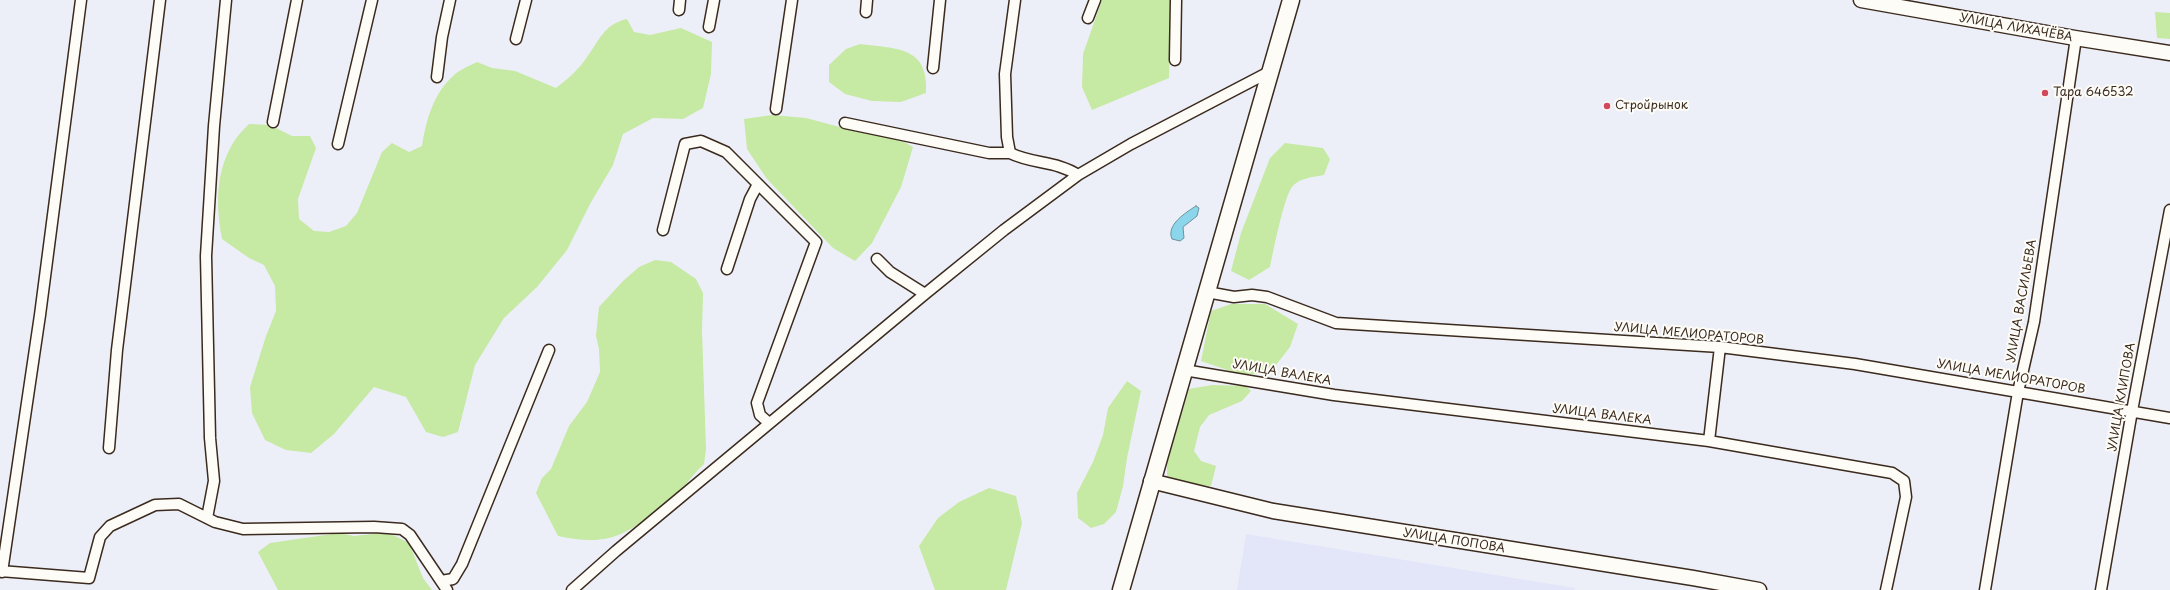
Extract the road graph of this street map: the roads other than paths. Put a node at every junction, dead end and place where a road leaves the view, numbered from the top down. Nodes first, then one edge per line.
1 (81, 0) edge
2 (160, 0) edge
3 (226, 0) edge
4 (297, 0) edge
5 (372, 0) edge
6 (450, 0) edge
7 (526, 0) edge
8 (714, 0) edge
9 (792, 0) edge
10 (867, 0) edge
11 (940, 0) edge
12 (1015, 0) edge
13 (1095, 0) edge
14 (1176, 0) edge
15 (1291, 0) edge
16 (1862, 0) edge
17 (866, 12) dead end
18 (1088, 18) dead end
19 (709, 27) dead end
20 (2076, 38) junction
21 (516, 39) dead end
22 (2170, 53) edge
23 (1175, 60) dead end
24 (933, 68) dead end
25 (1271, 71) junction
26 (437, 77) dead end
27 (776, 109) dead end
28 (273, 122) dead end
29 (845, 123) dead end
30 (338, 144) dead end
31 (1010, 153) junction
32 (1078, 175) junction
33 (758, 184) junction
34 (2170, 210) edge
35 (663, 230) dead end
36 (877, 259) dead end
37 (727, 269) dead end
38 (1207, 292) junction
39 (925, 294) junction
40 (1720, 347) junction
41 (549, 350) dead end
42 (1184, 370) junction
43 (2018, 392) junction
44 (2132, 411) junction
45 (2170, 418) edge
46 (769, 423) junction
47 (1709, 441) junction
48 (110, 448) dead end
49 (1151, 481) junction
50 (207, 518) junction
51 (1, 571) edge
52 (441, 581) junction
53 (447, 590) edge
54 (572, 590) edge
55 (1121, 590) edge
56 (1759, 590) edge
57 (1886, 590) edge
58 (1985, 590) edge
59 (2101, 590) edge

1 - 51 street
2 - 48 street
3 - 50 street
4 - 28 street
5 - 30 street
6 - 26 street
7 - 21 street
8 - 19 street
9 - 27 street
10 - 17 street
11 - 24 street
12 - 31 street
13 - 18 street
14 - 23 street
15 - 25 main road
16 - 20 street, УЛИЦА ЛИХАЧЁВА
20 - 22 street, УЛИЦА ЛИХАЧЁВА
20 - 43 street, УЛИЦА ВАСИЛЬЕВА
25 - 32 street
25 - 38 main road
29 - 31 street
31 - 32 street
32 - 39 street
33 - 35 street
33 - 37 street
33 - 46 street
34 - 44 street, УЛИЦА КЛИПОВА
36 - 39 street
38 - 40 street, УЛИЦА МЕЛИОРАТОРОВ
38 - 42 main road
39 - 46 street
40 - 43 street, УЛИЦА МЕЛИОРАТОРОВ
40 - 47 street
41 - 52 street
42 - 47 street, УЛИЦА ВАЛЕКА
42 - 49 main road
43 - 44 street, УЛИЦА МЕЛИОРАТОРОВ
43 - 58 street, УЛИЦА ВАСИЛЬЕВА
44 - 45 street, УЛИЦА МЕЛИОРАТОРОВ
44 - 59 street, УЛИЦА КЛИПОВА
46 - 54 street
47 - 57 street, УЛИЦА ВАЛЕКА
49 - 55 main road
49 - 56 street, УЛИЦА ПОПОВА
50 - 51 street
50 - 52 street
52 - 53 street

